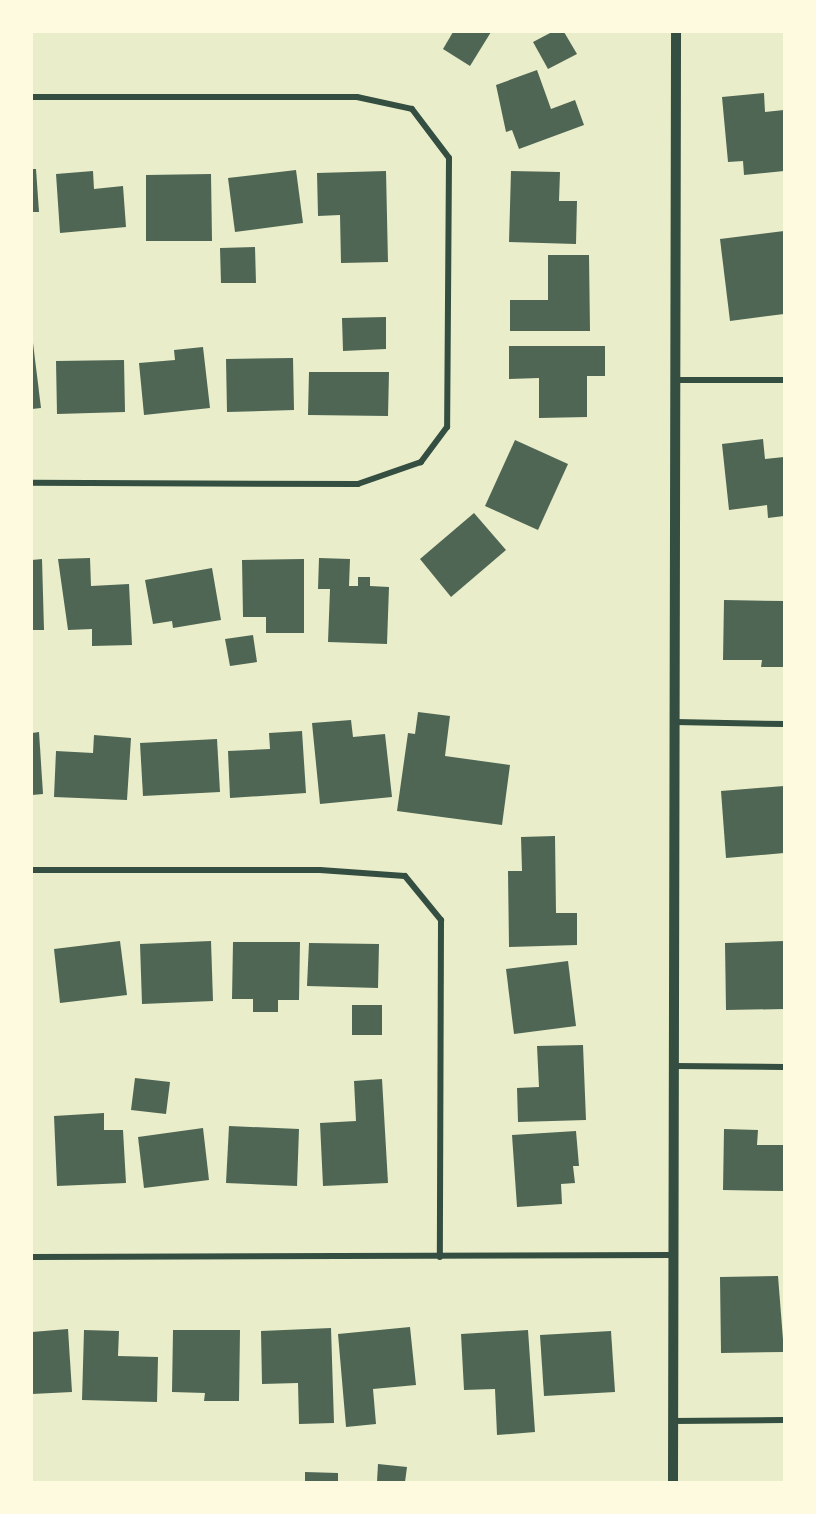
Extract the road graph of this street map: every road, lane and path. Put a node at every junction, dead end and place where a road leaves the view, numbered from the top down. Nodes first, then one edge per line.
1 (676, 32) edge
2 (32, 97) edge
3 (675, 380) junction
4 (784, 380) edge
5 (32, 483) edge
6 (675, 722) junction
7 (784, 724) edge
8 (32, 870) edge
9 (674, 1066) junction
10 (784, 1067) edge
11 (673, 1256) junction
12 (32, 1257) edge
13 (440, 1257) junction
14 (784, 1420) edge
15 (673, 1421) junction
16 (673, 1482) edge

1 - 3 street
2 - 5 street
3 - 4 street
3 - 6 street
6 - 7 street
6 - 9 street
8 - 13 street
9 - 10 street
9 - 11 street
11 - 13 street
11 - 15 street
12 - 13 street
14 - 15 street
15 - 16 street

